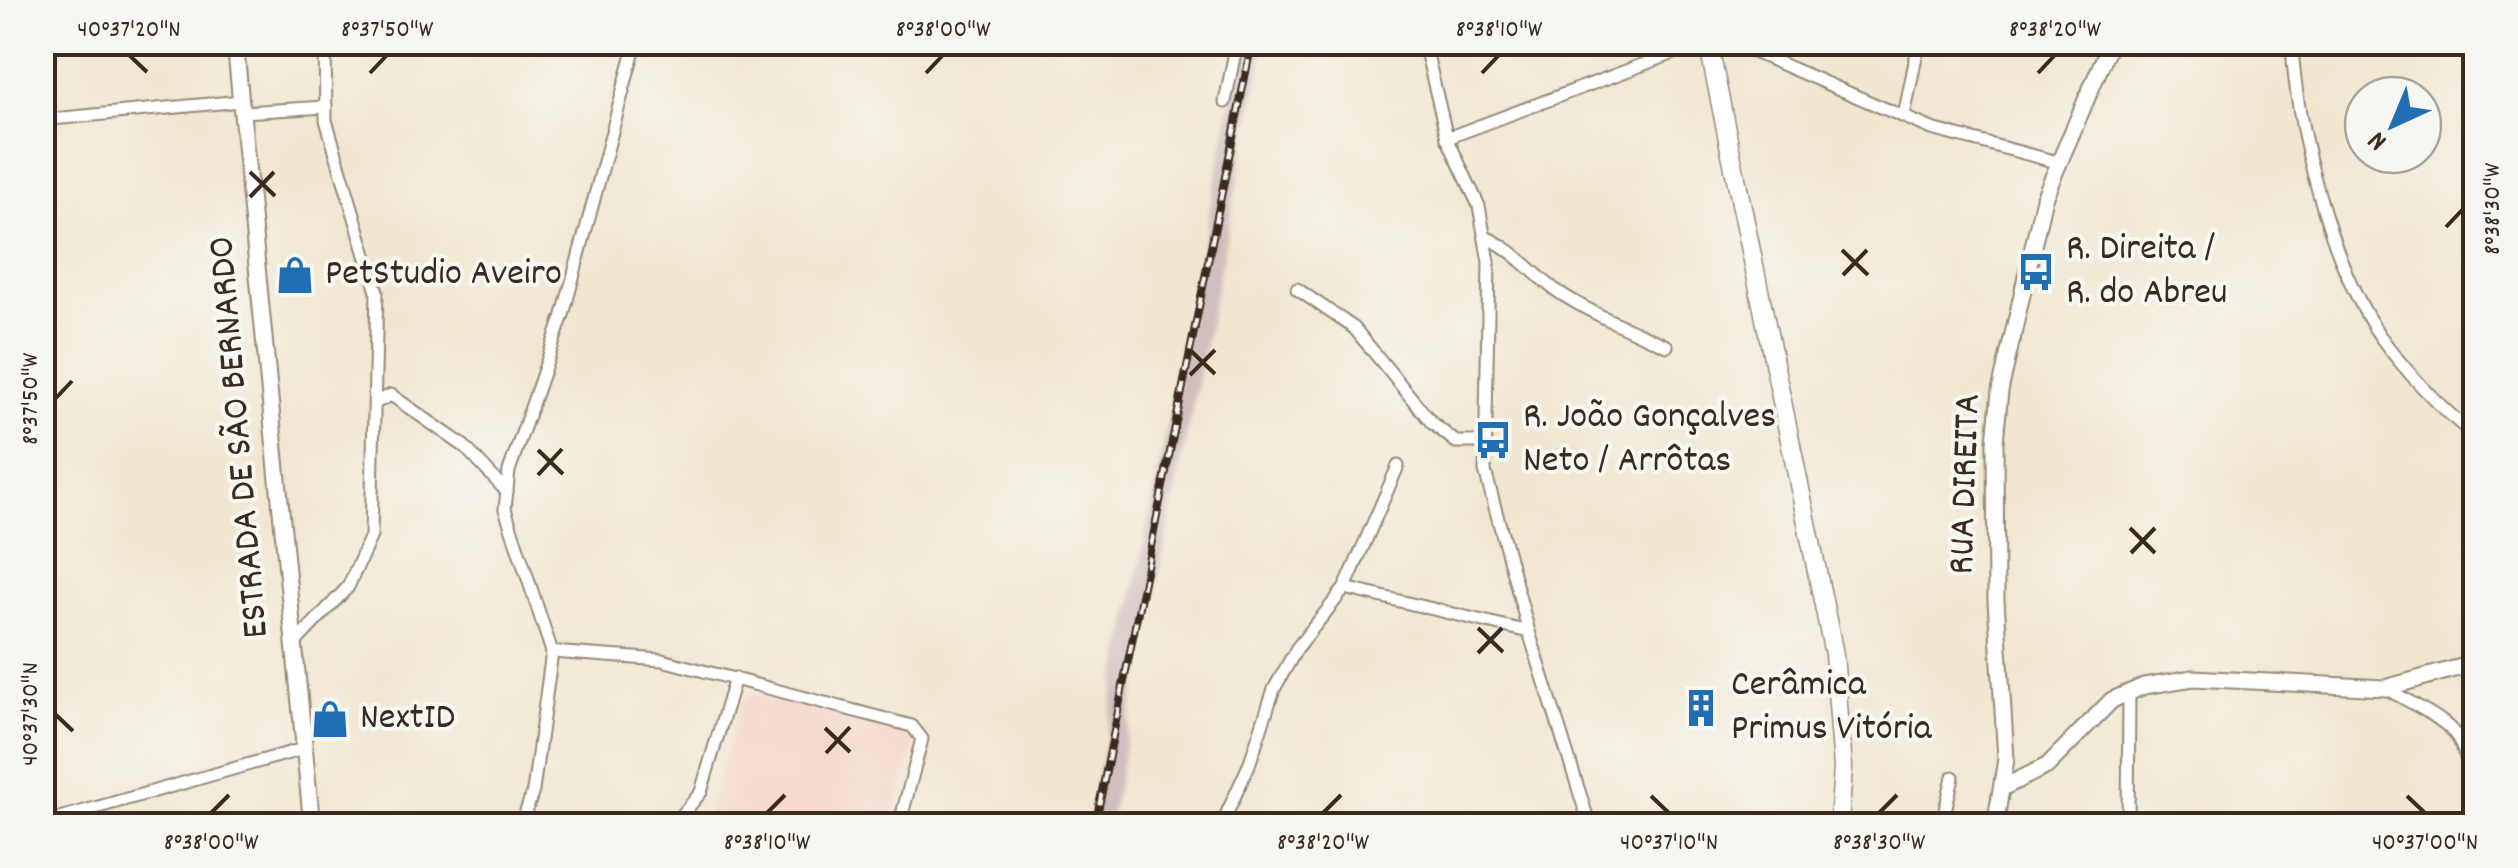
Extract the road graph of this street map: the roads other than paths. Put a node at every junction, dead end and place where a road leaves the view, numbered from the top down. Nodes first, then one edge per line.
1 (235, 42) edge
2 (325, 42) edge
3 (636, 42) edge
4 (1238, 42) edge
5 (1424, 42) edge
6 (1708, 42) edge
7 (1919, 42) edge
8 (2111, 42) edge
9 (2292, 42) edge
10 (1749, 46) edge
11 (1674, 52) dead end
12 (1224, 102) dead end
13 (242, 106) junction
14 (326, 107) junction
15 (1904, 116) junction
16 (42, 120) edge
17 (1447, 138) junction
18 (2057, 162) junction
19 (1484, 237) junction
20 (1297, 289) dead end
21 (1668, 346) dead end
22 (375, 403) junction
23 (2476, 436) edge
24 (1483, 442) junction
25 (1398, 466) dead end
26 (507, 492) junction
27 (1345, 588) junction
28 (1529, 632) junction
29 (294, 644) junction
30 (552, 652) junction
31 (2476, 663) edge
32 (735, 678) junction
33 (2385, 688) junction
34 (2129, 693) junction
35 (303, 749) junction
36 (1953, 777) dead end
37 (2004, 787) junction
38 (2476, 818) edge
39 (42, 823) edge
40 (312, 826) edge
41 (521, 826) edge
42 (673, 826) edge
43 (899, 826) edge
44 (1222, 826) edge
45 (1590, 826) edge
46 (1839, 826) edge
47 (1949, 826) edge
48 (1995, 826) edge
49 (2128, 826) edge

1 - 13 main road, ESTRADA DE SÃO BERNARDO
2 - 14 street
3 - 26 street
4 - 12 street
5 - 17 street
6 - 46 main road
7 - 15 street
8 - 18 main road, RUA DIREITA
9 - 23 street
10 - 15 street
11 - 17 street
13 - 14 street
13 - 16 street
13 - 29 main road, ESTRADA DE SÃO BERNARDO
14 - 22 street
15 - 18 street
17 - 19 street
18 - 37 main road, RUA DIREITA
19 - 21 street
19 - 24 street
20 - 24 street
22 - 26 street
22 - 29 street
24 - 28 street
25 - 27 street
26 - 30 street
27 - 28 street
27 - 44 street
28 - 45 street
29 - 35 main road, ESTRADA DE SÃO BERNARDO
30 - 32 street
30 - 41 street
31 - 33 main road
32 - 42 street
32 - 43 street
33 - 34 main road
33 - 38 street
34 - 37 main road
34 - 49 street
35 - 39 street
35 - 40 main road, ESTRADA DE SÃO BERNARDO
36 - 47 street
37 - 48 main road, RUA DIREITA

